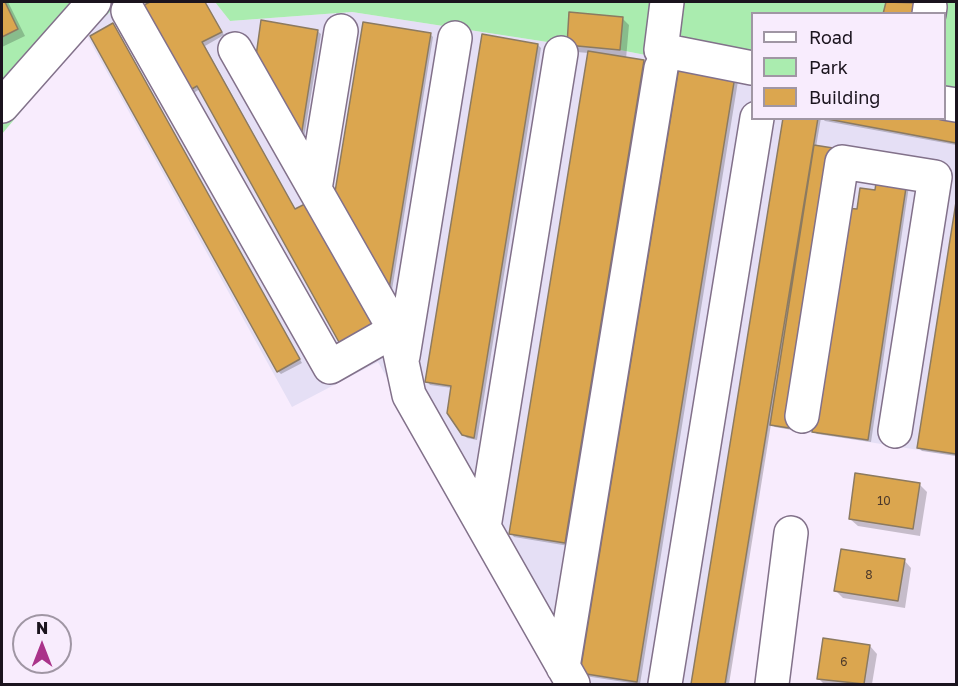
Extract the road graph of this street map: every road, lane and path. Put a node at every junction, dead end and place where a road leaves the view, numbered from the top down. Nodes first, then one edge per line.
1 (94, 2) edge
2 (667, 2) edge
3 (128, 11) dead end
4 (341, 31) dead end
5 (455, 38) dead end
6 (235, 49) dead end
7 (561, 53) dead end
8 (661, 68) dead end
9 (751, 68) edge
10 (2, 106) edge
11 (757, 120) edge
12 (946, 179) edge
13 (315, 189) junction
14 (395, 330) junction
15 (402, 363) junction
16 (801, 416) dead end
17 (895, 431) dead end
18 (484, 527) junction
19 (791, 534) dead end
20 (568, 676) edge
21 (665, 684) edge
22 (772, 684) edge

1 - 10 street
2 - 9 street
3 - 14 street
4 - 13 street
5 - 15 street
6 - 13 street
7 - 18 street
8 - 20 street
11 - 21 street
12 - 16 street
12 - 17 street
13 - 14 street
14 - 15 street
15 - 18 street
18 - 20 street
19 - 22 street

